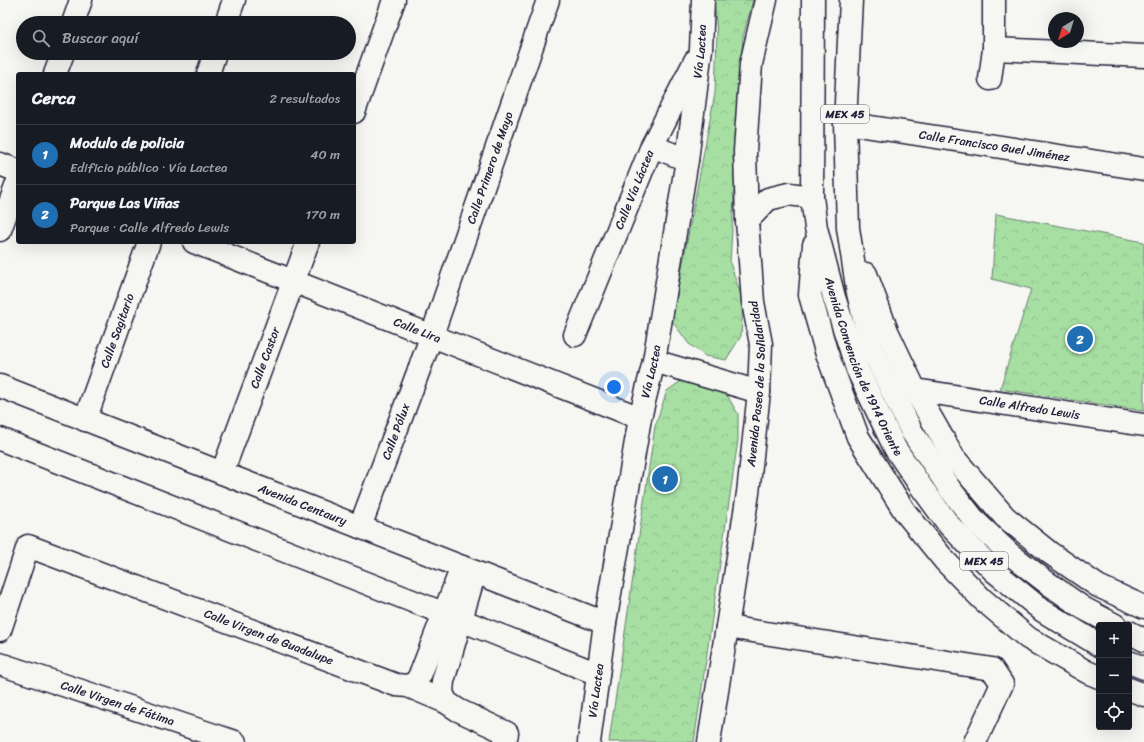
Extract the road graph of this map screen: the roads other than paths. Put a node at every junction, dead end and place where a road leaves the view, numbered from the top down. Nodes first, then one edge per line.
1 (81, 0) edge
2 (234, 0) edge
3 (394, 0) edge
4 (548, 0) edge
5 (703, 0) edge
6 (766, 0) edge
7 (813, 0) edge
8 (852, 0) edge
9 (994, 0) edge
10 (75, 16) edge
11 (228, 16) edge
12 (701, 49) junction
13 (994, 49) junction
14 (1144, 56) edge
15 (60, 60) edge
16 (213, 60) edge
17 (56, 72) edge
18 (209, 72) edge
19 (990, 80) dead end
20 (356, 106) edge
21 (845, 123) junction
22 (652, 146) junction
23 (687, 160) junction
24 (0, 164) edge
25 (1144, 169) edge
26 (16, 170) edge
27 (16, 186) edge
28 (812, 197) junction
29 (747, 221) junction
30 (816, 228) junction
31 (848, 228) junction
32 (0, 230) edge
33 (148, 244) edge
34 (199, 244) edge
35 (307, 244) edge
36 (294, 282) junction
37 (432, 335) junction
38 (575, 335) dead end
39 (654, 361) junction
40 (0, 386) edge
41 (915, 390) junction
42 (759, 392) junction
43 (640, 418) junction
44 (86, 420) junction
45 (1144, 425) edge
46 (0, 439) edge
47 (222, 473) junction
48 (360, 528) junction
49 (468, 570) junction
50 (1144, 607) edge
51 (452, 617) junction
52 (1109, 622) edge
53 (605, 623) junction
54 (727, 627) junction
55 (0, 630) edge
56 (1132, 634) edge
57 (1144, 640) edge
58 (1096, 643) edge
59 (1132, 663) edge
60 (0, 664) edge
61 (1144, 668) edge
62 (598, 674) junction
63 (1096, 676) edge
64 (408, 686) junction
65 (1132, 690) edge
66 (1144, 695) edge
67 (446, 702) junction
68 (506, 737) edge
69 (235, 742) edge
70 (589, 742) edge
71 (709, 742) edge
72 (975, 742) edge

1 - 10 street
2 - 11 street
3 - 20 street
4 - 37 street, Calle Primero de Mayo
5 - 12 street, Vía Lactea
6 - 29 street, Avenida Paseo de la Solidaridad
7 - 28 street, Avenida Convención de 1914 Oriente / MEX 45
8 - 21 street, Avenida Convención de 1914 Oriente / MEX 45
9 - 13 street
12 - 22 street, Calle Vía Láctea
12 - 23 street, Vía Lactea
13 - 14 street
13 - 19 street
15 - 17 street
16 - 18 street
21 - 25 street, Calle Francisco Guel Jiménez
21 - 31 street, Avenida Convención de 1914 Oriente / MEX 45
22 - 23 street
22 - 38 street, Calle Vía Láctea
23 - 39 street, Vía Lactea
24 - 26 street
27 - 32 street
28 - 29 street
28 - 30 street, Avenida Convención de 1914 Oriente / MEX 45
29 - 42 street, Avenida Paseo de la Solidaridad
30 - 58 street, Avenida Convención de 1914 Oriente / MEX 45
30 - 63 street
31 - 41 street
31 - 52 street, Avenida Convención de 1914 Oriente / MEX 45
33 - 44 street, Calle Sagitario
34 - 36 street, Calle Lira
35 - 36 street, Calle Castor
36 - 37 street, Calle Lira
36 - 47 street, Calle Castor
37 - 43 street, Calle Lira
37 - 48 street, Calle Pólux
39 - 42 street
39 - 43 street, Vía Lactea
40 - 44 street, Avenida Centaury
41 - 45 street, Calle Alfredo Lewis
41 - 50 street
42 - 54 street, Avenida Paseo de la Solidaridad
43 - 53 street, Vía Lactea
44 - 47 street, Avenida Centaury
46 - 51 street
47 - 48 street, Avenida Centaury
48 - 49 street, Avenida Centaury
49 - 51 street
49 - 53 street, Avenida Centaury
51 - 62 street
51 - 64 street
51 - 67 street
53 - 62 street, Vía Lactea
54 - 71 street, Avenida Paseo de la Solidaridad
54 - 72 street
55 - 64 street, Calle Virgen de Guadalupe
56 - 57 street
59 - 61 street
60 - 69 street, Calle Virgen de Fátima
62 - 70 street, Vía Lactea
64 - 67 street, Calle Virgen de Guadalupe
65 - 66 street
67 - 68 street, Calle Virgen de Guadalupe

